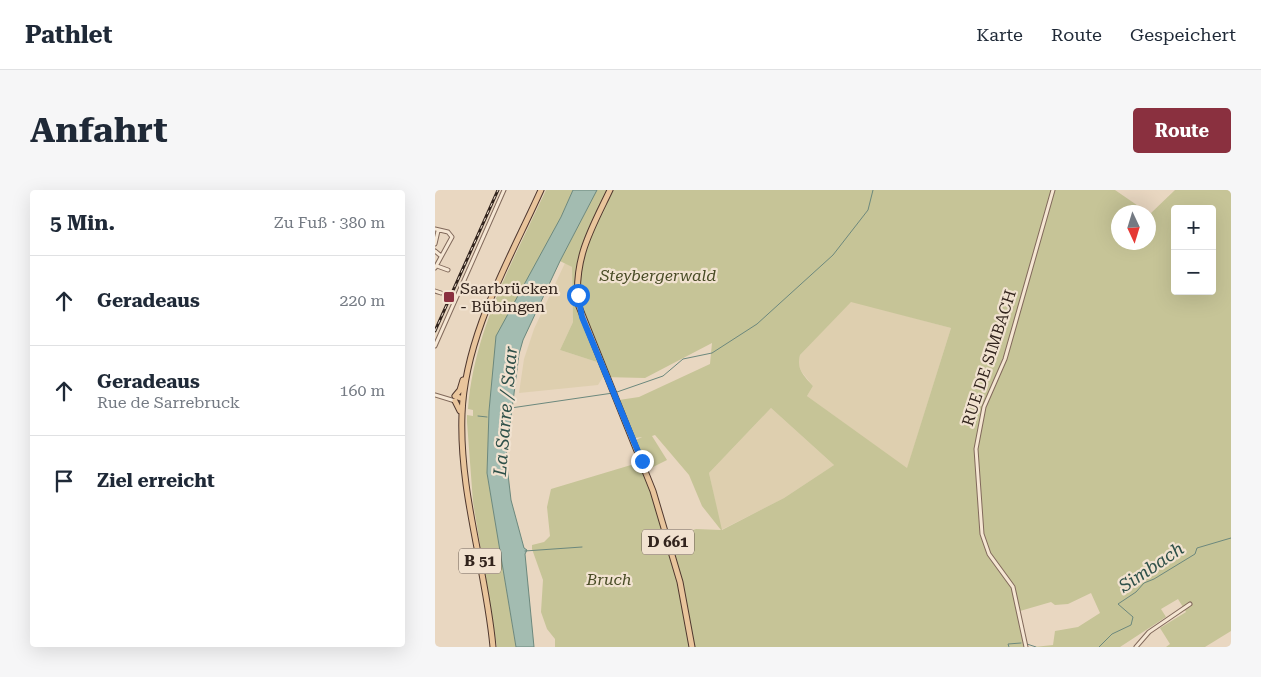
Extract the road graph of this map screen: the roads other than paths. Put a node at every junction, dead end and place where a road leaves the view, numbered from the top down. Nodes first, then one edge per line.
1 (504, 190) edge
2 (541, 190) edge
3 (610, 190) edge
4 (1053, 190) edge
5 (437, 230) edge
6 (435, 244) edge
7 (435, 251) edge
8 (441, 256) junction
9 (436, 267) edge
10 (448, 270) dead end
11 (435, 291) edge
12 (441, 293) dead end
13 (435, 346) edge
14 (468, 371) junction
15 (435, 395) edge
16 (455, 399) junction
17 (463, 400) junction
18 (462, 416) junction
19 (1190, 604) dead end
20 (493, 647) edge
21 (692, 647) edge
22 (1026, 647) edge
23 (1136, 647) edge

1 - 13 street
2 - 14 main road, B 51
3 - 21 main road, D 661
4 - 22 street, RUE DE SIMBACH
5 - 6 street
5 - 8 street
7 - 8 street
8 - 9 street
9 - 10 street
11 - 12 street
14 - 16 main road, B 51
14 - 17 main road, B 51
15 - 16 street
16 - 17 main road
16 - 18 main road, B 51
17 - 18 main road, B 51
18 - 20 main road, B 51
19 - 23 street

